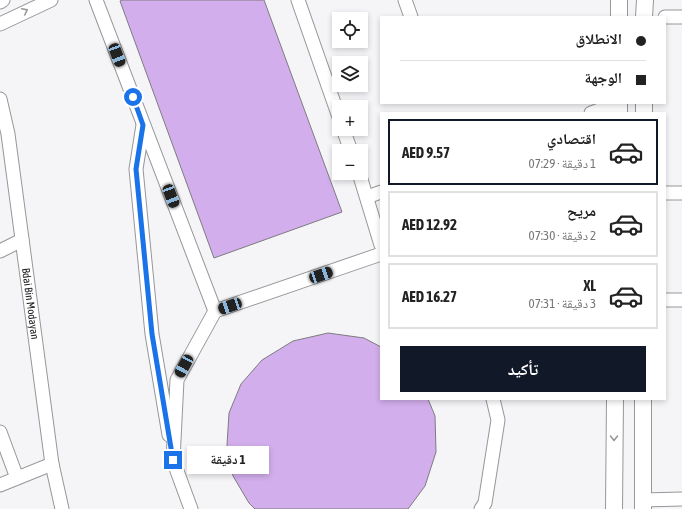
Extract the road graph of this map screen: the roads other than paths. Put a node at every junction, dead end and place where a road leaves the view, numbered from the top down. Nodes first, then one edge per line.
1 (4, 0) edge
2 (51, 0) edge
3 (96, 0) edge
4 (298, 0) edge
5 (405, 0) edge
6 (619, 0) edge
7 (644, 0) edge
8 (0, 2) edge
9 (411, 16) edge
10 (619, 16) edge
11 (644, 16) edge
12 (666, 17) edge
13 (682, 17) edge
14 (0, 24) edge
15 (0, 99) edge
16 (333, 100) edge
17 (616, 104) edge
18 (595, 112) edge
19 (143, 125) junction
20 (4, 138) edge
21 (361, 180) edge
22 (380, 192) edge
23 (666, 193) edge
24 (682, 193) edge
25 (367, 197) junction
26 (22, 240) junction
27 (380, 242) edge
28 (0, 251) edge
29 (380, 254) edge
30 (666, 300) edge
31 (682, 300) edge
32 (215, 311) junction
33 (493, 400) edge
34 (615, 400) edge
35 (643, 400) edge
36 (0, 432) edge
37 (173, 460) junction
38 (52, 464) junction
39 (17, 478) junction
40 (0, 485) edge
41 (57, 488) junction
42 (682, 499) edge
43 (643, 504) edge
44 (62, 509) edge
45 (68, 509) edge
46 (191, 509) edge
47 (481, 509) edge
48 (614, 509) edge

1 - 8 street
14 -> 2 street
3 - 19 street
4 - 16 street
5 - 9 street
6 - 10 main road
7 - 11 main road
12 - 13 street
15 - 20 street, Bdai Bin Modayan
17 - 18 street
19 - 32 street
19 - 37 street
20 - 26 street, Bdai Bin Modayan
21 - 25 street
22 - 25 street
23 - 24 street
25 - 27 street
26 - 28 street
26 - 38 street, Bdai Bin Modayan
29 - 32 street
30 - 31 street
32 - 37 street
33 - 47 street
34 -> 48 main road
35 - 43 main road
36 - 39 street
37 - 46 street
38 - 39 street
38 - 41 street, Bdai Bin Modayan
39 - 40 street
41 - 44 street, Bdai Bin Modayan
41 - 45 street
42 - 43 street

